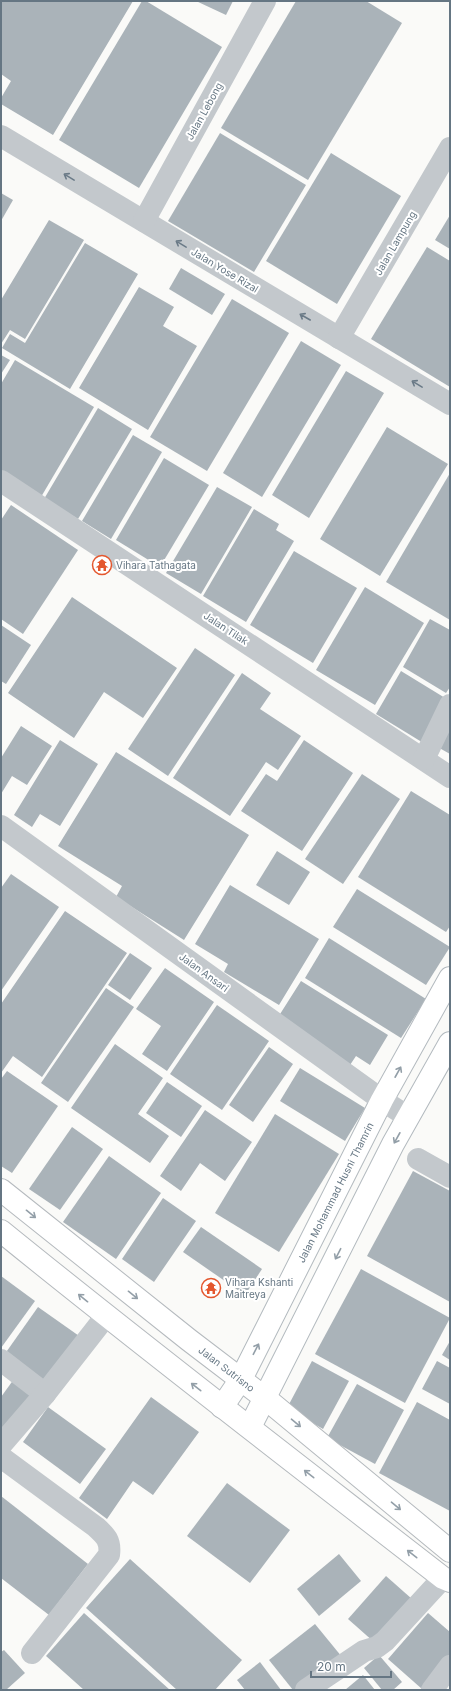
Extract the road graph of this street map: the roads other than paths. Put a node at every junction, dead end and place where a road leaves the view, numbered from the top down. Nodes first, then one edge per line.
1 (265, 1) edge
2 (1, 136) edge
3 (450, 148) edge
4 (144, 221) junction
5 (339, 338) junction
6 (450, 404) edge
7 (1, 481) edge
8 (450, 705) edge
9 (424, 759) junction
10 (450, 777) edge
11 (1, 826) edge
12 (450, 978) edge
13 (450, 1043) edge
14 (382, 1100) junction
15 (408, 1117) junction
16 (418, 1159) dead end
17 (450, 1177) edge
18 (1, 1190) edge
19 (1, 1231) edge
20 (106, 1316) junction
21 (1, 1360) edge
22 (241, 1379) junction
23 (45, 1394) junction
24 (266, 1398) junction
25 (222, 1407) junction
26 (250, 1427) junction
27 (1, 1445) edge
28 (1, 1457) edge
29 (450, 1551) edge
30 (446, 1579) edge
31 (32, 1653) dead end
32 (450, 1666) edge
33 (306, 1690) edge
34 (432, 1690) edge

1 - 4 street, Jalan Lebong
4 -> 2 street, Jalan Yose Rizal
3 - 5 street, Jalan Lampung
5 -> 4 street, Jalan Yose Rizal
6 -> 5 street, Jalan Yose Rizal
7 - 9 street, Jalan Tilak
8 - 9 street
9 - 10 street, Jalan Tilak
11 - 14 street, Jalan Ansari
14 -> 12 main road, Jalan Mohammad Husni Thamrin
13 - 15 main road
14 - 15 street, Jalan Ansari
22 -> 14 main road, Jalan Mohammad Husni Thamrin
15 -> 24 main road
16 - 17 street
18 -> 22 main road, Jalan Sutrisno
20 -> 19 main road
20 - 23 street
25 -> 20 main road
21 - 23 street
22 - 24 main road, Jalan Sutrisno
22 - 25 main road, Jalan Mohammad Husni Thamrin
23 - 27 street
24 - 26 main road
24 -> 29 main road, Jalan Sutrisno
25 - 26 main road
30 -> 26 main road
28 - 31 street
30 - 33 street
32 - 34 street

